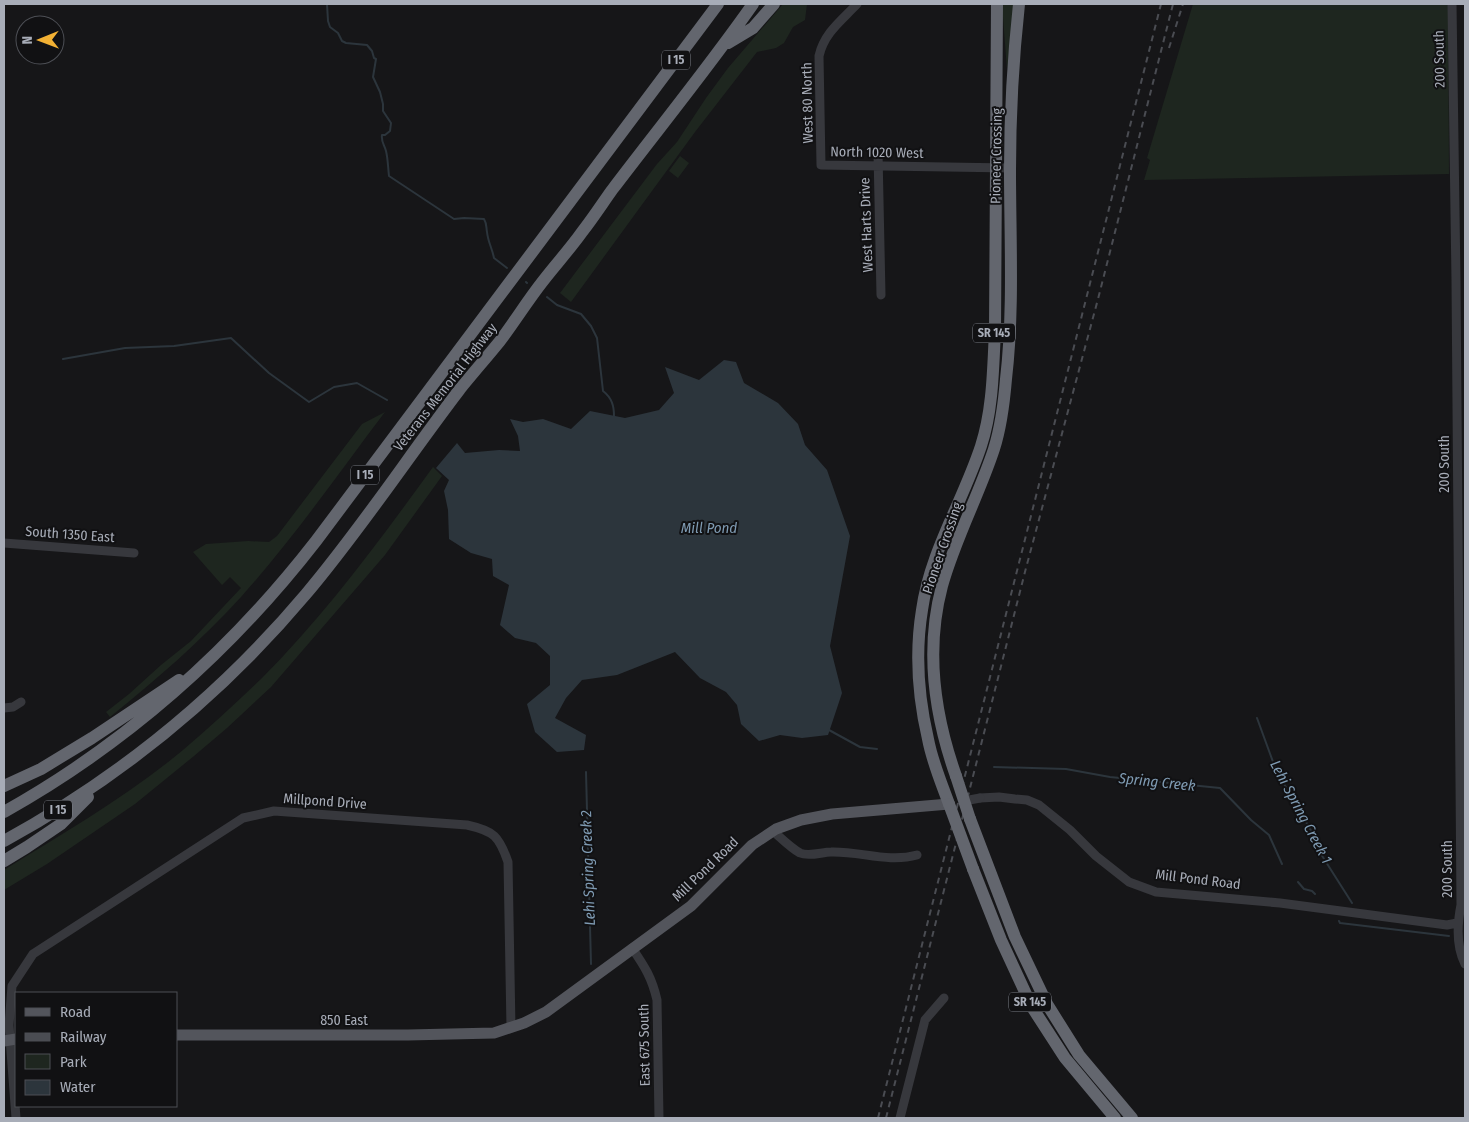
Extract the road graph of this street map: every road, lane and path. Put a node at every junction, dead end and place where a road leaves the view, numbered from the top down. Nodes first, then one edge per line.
1 (708, 4) edge
2 (718, 4) edge
3 (753, 4) edge
4 (774, 4) edge
5 (857, 4) edge
6 (997, 4) edge
7 (1019, 4) edge
8 (1027, 4) edge
9 (1452, 4) edge
10 (724, 45) junction
11 (635, 116) junction
12 (878, 153) dead end
13 (822, 165) joint
14 (878, 165) junction
15 (995, 168) junction
16 (1010, 168) junction
17 (1461, 281) edge
18 (881, 295) dead end
19 (4, 543) edge
20 (134, 553) dead end
21 (212, 658) junction
22 (1463, 693) edge
23 (21, 702) dead end
24 (4, 708) edge
25 (110, 776) junction
26 (4, 786) edge
27 (964, 801) junction
28 (949, 804) junction
29 (4, 812) edge
30 (773, 831) junction
31 (4, 841) edge
32 (917, 855) dead end
33 (4, 861) edge
34 (1457, 923) junction
35 (632, 948) junction
36 (1465, 964) edge
37 (944, 998) dead end
38 (511, 1028) junction
39 (178, 1035) edge
40 (10, 1040) edge
41 (15, 1105) edge
42 (659, 1118) edge
43 (900, 1118) edge
44 (1115, 1118) edge
45 (1132, 1118) edge

1 - 11 highway
2 - 11 highway, Veterans Memorial Highway / I 15
3 - 10 highway, Veterans Memorial Highway / I 15
4 - 10 highway
5 - 13 street, West 80 North
6 - 15 highway, Pioneer Crossing / SR 145
7 - 16 highway, Pioneer Crossing / SR 145
8 - 16 highway
9 - 17 street, 200 South
10 - 25 highway, Veterans Memorial Highway / I 15
11 - 21 highway, Veterans Memorial Highway / I 15
12 - 14 street, West Harts Drive
13 - 14 street, North 1020 West
14 - 15 street, North 1020 West
14 - 18 street, West Harts Drive
15 - 16 street, North 1020 West
15 - 28 highway, Pioneer Crossing / SR 145
16 - 27 highway, Pioneer Crossing / SR 145, bridge
17 - 22 street, 200 South
19 - 20 street, South 1350 East
21 - 26 highway
21 - 29 highway, Veterans Memorial Highway / I 15
22 - 34 street, 200 South
23 - 24 street
25 - 31 highway, Veterans Memorial Highway / I 15
25 - 33 highway
27 - 34 street, Mill Pond Road, bridge
27 - 45 highway, Pioneer Crossing / SR 145, bridge
28 - 30 main road, Mill Pond Road
28 - 44 highway, Pioneer Crossing / SR 145, bridge
30 - 32 street
30 - 35 main road, Mill Pond Road
34 - 36 street, 200 South
35 - 38 main road, Mill Pond Road
35 - 42 street, East 675 South
37 - 43 street
38 - 39 main road, 850 East
38 - 40 street, Millpond Drive
40 - 41 street

